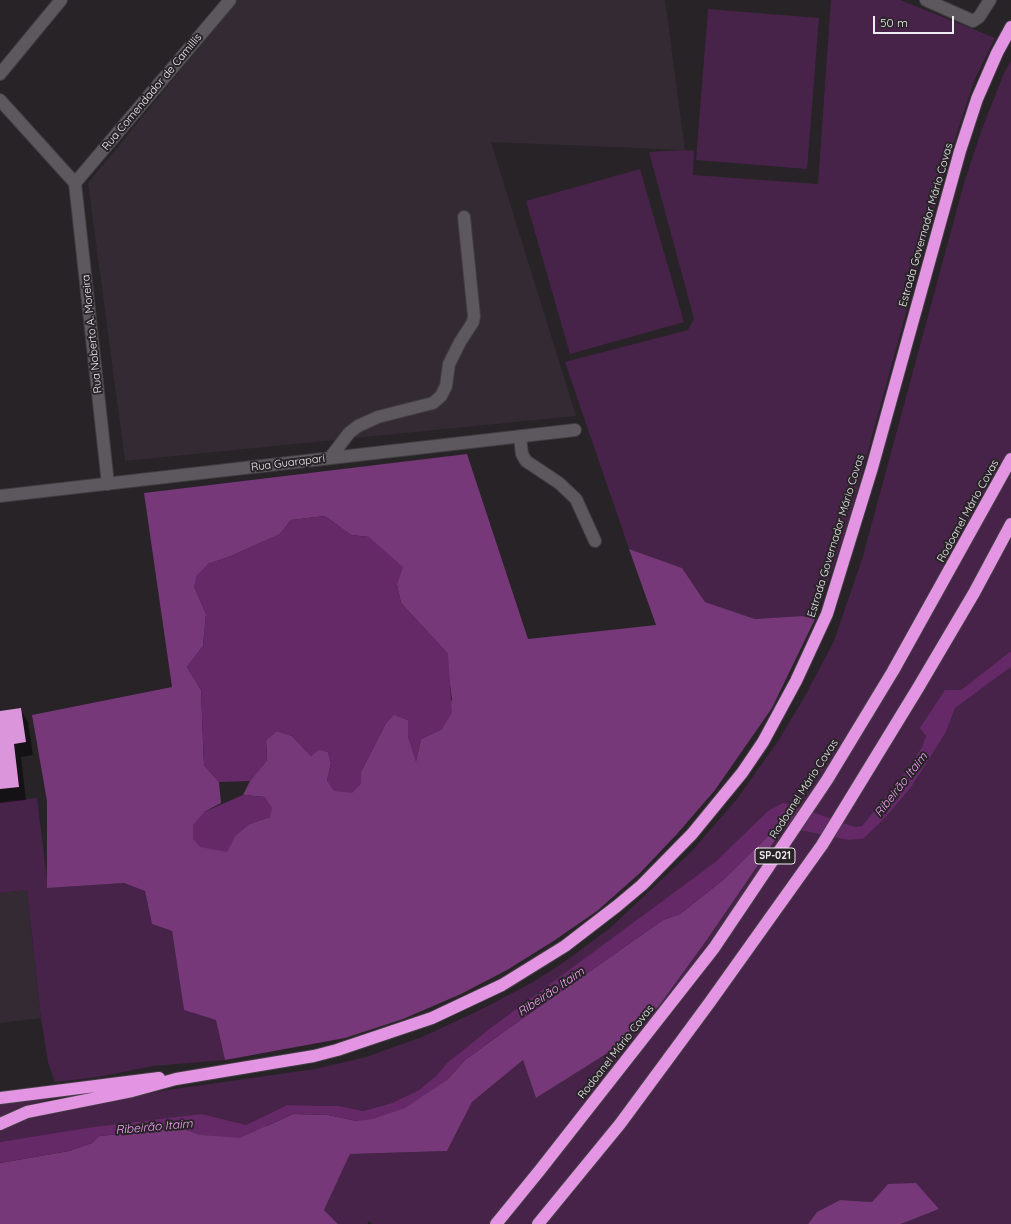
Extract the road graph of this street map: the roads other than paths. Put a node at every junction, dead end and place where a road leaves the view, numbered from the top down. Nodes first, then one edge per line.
1 (61, 0) edge
2 (230, 0) edge
3 (926, 0) edge
4 (990, 0) edge
5 (1011, 27) edge
6 (0, 74) edge
7 (0, 100) edge
8 (75, 183) junction
9 (464, 217) dead end
10 (575, 430) dead end
11 (520, 437) junction
12 (330, 458) junction
13 (1011, 459) edge
14 (108, 484) junction
15 (0, 496) edge
16 (1011, 524) edge
17 (595, 541) dead end
18 (176, 1079) junction
19 (0, 1098) edge
20 (0, 1124) edge
21 (496, 1224) edge
22 (538, 1224) edge

1 - 6 street
2 - 8 street, Rua Comendador de Camillis
3 - 4 street
5 - 18 highway, Estrada Governador Mário Covas
7 - 8 street
8 - 14 street, Rua Noberto A. Moreira
9 - 12 street
10 - 11 street, Rua Guarapari
11 - 12 street, Rua Guarapari
11 - 17 street
12 - 14 street, Rua Guarapari
13 - 21 highway, Rodoanel Mário Covas / SP-021
14 - 15 street, Rua Guarapari
16 - 22 highway, SP-021
18 - 19 highway, Estrada Governador Mário Covas
18 - 20 highway, Estrada Governador Mário Covas

